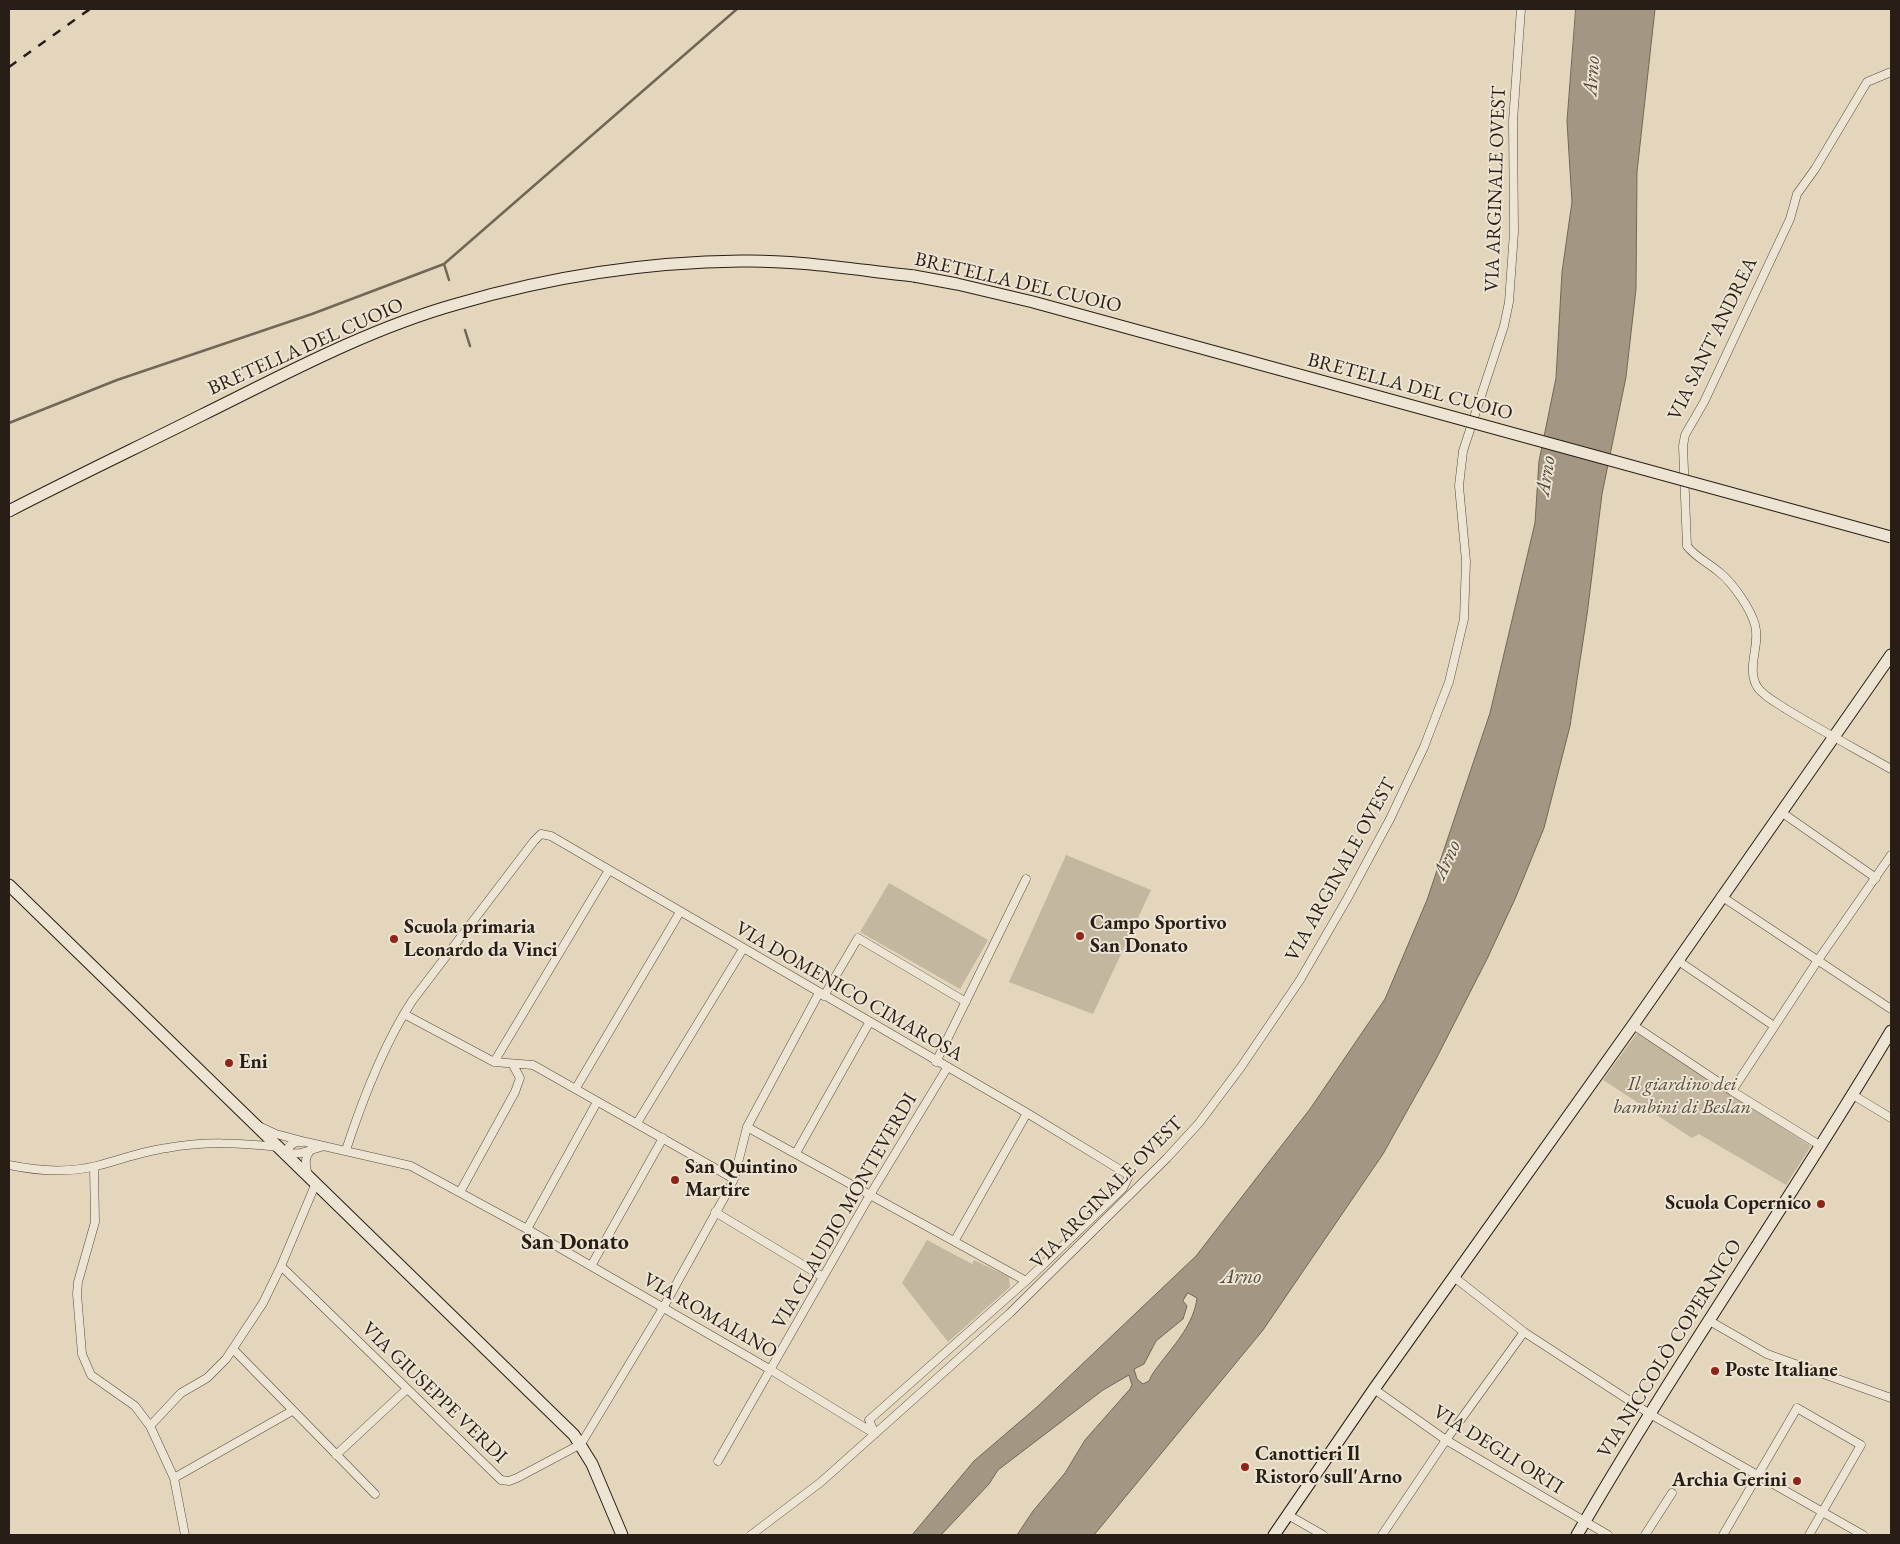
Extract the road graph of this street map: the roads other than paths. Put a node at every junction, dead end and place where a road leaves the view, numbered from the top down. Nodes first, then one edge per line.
1 (1521, 9) edge
2 (1891, 72) edge
3 (9, 511) edge
4 (1891, 537) edge
5 (1891, 655) edge
6 (1834, 736) junction
7 (1891, 769) edge
8 (1781, 812) junction
9 (1891, 855) edge
10 (609, 870) junction
11 (1876, 878) junction
12 (1026, 880) dead end
13 (9, 885) edge
14 (9, 896) edge
15 (1721, 896) junction
16 (29, 903) junction
17 (680, 912) junction
18 (743, 949) junction
19 (1677, 960) junction
20 (1818, 960) junction
21 (822, 995) junction
22 (966, 1002) junction
23 (1891, 1009) edge
24 (404, 1014) junction
25 (869, 1023) junction
26 (1633, 1025) junction
27 (1774, 1026) junction
28 (1891, 1031) edge
29 (494, 1062) junction
30 (936, 1062) junction
31 (513, 1064) junction
32 (947, 1068) junction
33 (576, 1088) junction
34 (1732, 1091) junction
35 (1853, 1095) junction
36 (597, 1102) junction
37 (1027, 1113) junction
38 (1891, 1118) edge
39 (637, 1123) junction
40 (256, 1124) junction
41 (747, 1127) junction
42 (662, 1138) junction
43 (306, 1142) junction
44 (1821, 1146) junction
45 (331, 1148) junction
46 (312, 1149) junction
47 (283, 1150) junction
48 (346, 1150) junction
49 (794, 1152) junction
50 (9, 1166) edge
51 (94, 1166) junction
52 (734, 1179) junction
53 (312, 1180) junction
54 (460, 1192) junction
55 (870, 1195) junction
56 (716, 1212) junction
57 (527, 1229) junction
58 (955, 1240) junction
59 (281, 1266) junction
60 (591, 1266) junction
61 (823, 1277) junction
62 (1454, 1277) junction
63 (1026, 1281) junction
64 (663, 1308) junction
65 (1708, 1320) junction
66 (1524, 1332) junction
67 (233, 1349) junction
68 (771, 1370) junction
69 (407, 1389) junction
70 (1374, 1389) junction
71 (1891, 1398) edge
72 (292, 1411) junction
73 (1650, 1414) junction
74 (150, 1426) junction
75 (875, 1434) junction
76 (1446, 1440) junction
77 (581, 1444) junction
78 (336, 1455) junction
79 (718, 1461) dead end
80 (1758, 1475) junction
81 (174, 1478) junction
82 (1672, 1493) dead end
83 (375, 1494) dead end
84 (1822, 1512) junction
85 (1288, 1515) junction
86 (1584, 1522) junction
87 (185, 1535) edge
88 (622, 1535) edge
89 (750, 1535) edge
90 (1274, 1535) edge
91 (1323, 1535) edge
92 (1382, 1535) edge
93 (1577, 1535) edge
94 (1608, 1535) edge
95 (1645, 1535) edge
96 (1723, 1535) edge
97 (1809, 1535) edge
98 (1863, 1535) edge

1 - 75 street, VIA ARGINALE OVEST
2 - 6 street, VIA SANT'ANDREA
3 - 4 main road, BRETELLA DEL CUOIO, bridge
5 - 6 main road
6 - 7 street, VIA SANT'ANDREA
6 - 8 main road
8 - 11 street
8 - 15 main road
9 - 11 street
10 - 17 street, VIA DOMENICO CIMAROSA
10 - 24 street, VIA DOMENICO CIMAROSA
10 - 29 street
11 - 20 street
12 - 22 street
13 - 16 main road
14 - 16 street
15 - 19 main road
15 - 20 street
16 - 40 main road
17 - 18 street, VIA DOMENICO CIMAROSA
17 - 33 street
18 - 21 street, VIA DOMENICO CIMAROSA
18 - 39 street
19 - 26 main road
19 - 27 street
20 - 23 street
20 - 27 street
21 - 22 street
21 - 25 street, VIA DOMENICO CIMAROSA
21 - 41 street
22 - 30 street
24 - 29 street
24 - 48 street
25 - 30 street, VIA DOMENICO CIMAROSA
25 - 49 street
26 - 34 street
26 - 62 main road
27 - 34 street
28 - 35 main road, VIA NICCOLÒ COPERNICO
29 - 31 street
30 - 32 street, VIA DOMENICO CIMAROSA
31 - 33 street
31 - 54 street
32 - 37 street, VIA DOMENICO CIMAROSA
32 - 55 street, VIA CLAUDIO MONTEVERDI
33 - 36 street
34 - 44 street
35 - 38 street
35 - 44 main road, VIA NICCOLÒ COPERNICO
36 - 39 street
36 - 57 street
37 - 58 street
37 - 63 street, VIA DOMENICO CIMAROSA
39 - 42 street
40 - 43 street, VIA ROMAIANO
40 - 47 main road
41 - 49 street
41 - 52 street
42 - 52 street
42 - 60 street
43 - 45 street, VIA ROMAIANO
43 - 47 street
44 - 65 main road, VIA NICCOLÒ COPERNICO
45 - 46 street
45 - 48 street, VIA ROMAIANO
46 - 47 street
46 - 53 street
47 - 51 street
47 - 53 main road
48 - 54 street, VIA ROMAIANO
49 - 55 street
50 - 51 street
51 - 74 street
52 - 56 street
53 - 59 street
53 - 77 main road
54 - 57 street, VIA ROMAIANO
55 - 58 street
55 - 61 street, VIA CLAUDIO MONTEVERDI
56 - 61 street
56 - 64 street
57 - 60 street, VIA ROMAIANO
58 - 63 street
59 - 67 street
59 - 69 street, VIA GIUSEPPE VERDI
60 - 64 street, VIA ROMAIANO
61 - 68 street, VIA CLAUDIO MONTEVERDI
62 - 66 street
62 - 70 main road
63 - 75 street
64 - 68 street, VIA ROMAIANO
64 - 77 street
65 - 71 street
65 - 73 main road, VIA NICCOLÒ COPERNICO
66 - 73 street
66 - 76 street
67 - 72 street
67 - 74 street
68 - 75 street, VIA ROMAIANO
68 - 79 street, VIA CLAUDIO MONTEVERDI
69 - 77 street, VIA GIUSEPPE VERDI
69 - 78 street
70 - 76 street, VIA DEGLI ORTI
70 - 85 main road
72 - 78 street
72 - 81 street
73 - 80 street
73 - 86 main road, VIA NICCOLÒ COPERNICO
74 - 81 street
75 - 89 street, VIA ARGINALE OVEST
76 - 86 street, VIA DEGLI ORTI
76 - 92 street
77 - 88 main road
78 - 83 street
80 - 84 street
80 - 84 street
80 - 96 street
81 - 87 street
82 - 95 street
84 - 97 street
84 - 98 street
85 - 90 main road
85 - 91 street
86 - 93 main road, VIA NICCOLÒ COPERNICO
86 - 94 street, VIA DEGLI ORTI

